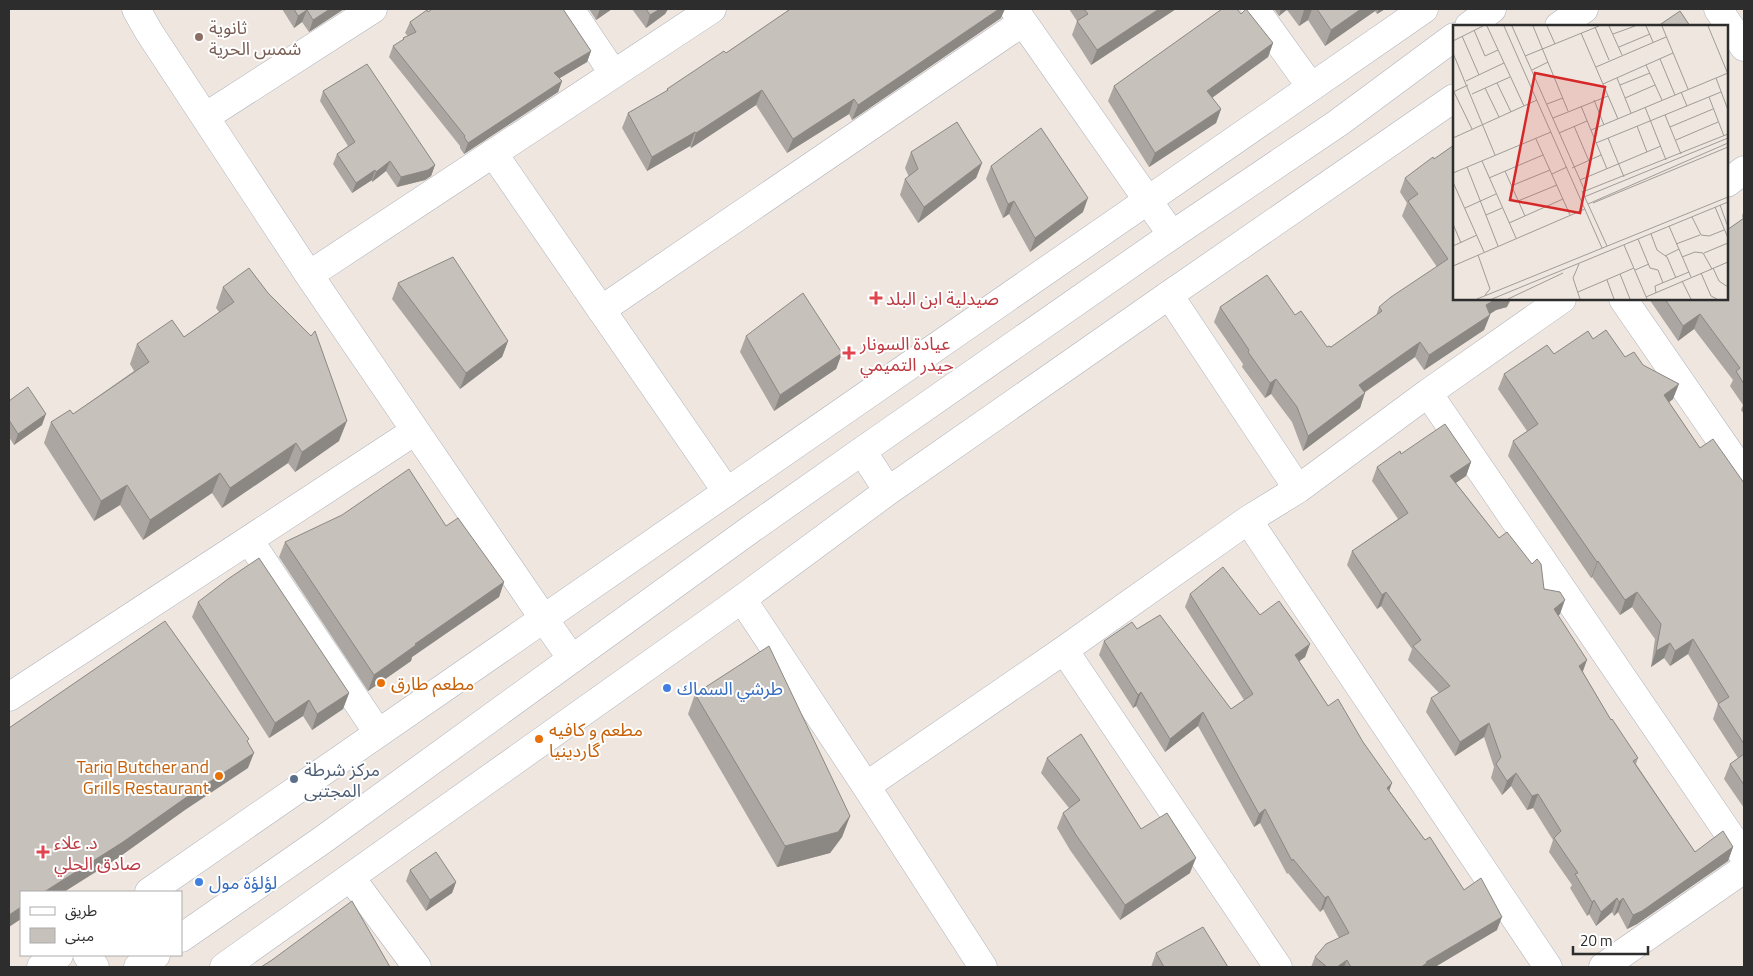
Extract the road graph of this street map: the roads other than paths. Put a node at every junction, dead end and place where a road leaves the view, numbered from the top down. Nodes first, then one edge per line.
1 (136, 9) edge
2 (373, 9) edge
3 (570, 9) edge
4 (712, 9) edge
5 (1256, 9) edge
6 (1424, 9) edge
7 (1492, 9) edge
8 (1584, 9) edge
9 (1718, 9) edge
10 (1018, 15) edge
11 (1469, 25) edge
12 (1560, 25) edge
13 (1453, 38) edge
14 (1744, 47) edge
15 (614, 73) junction
16 (1311, 87) junction
17 (1453, 99) edge
18 (205, 117) junction
19 (493, 153) junction
20 (1744, 170) edge
21 (1728, 181) edge
22 (1147, 200) junction
23 (1172, 235) junction
24 (309, 275) junction
25 (1169, 295) junction
26 (1561, 300) edge
27 (1623, 300) edge
28 (601, 310) junction
29 (1428, 393) junction
30 (415, 431) junction
31 (862, 451) junction
32 (1744, 474) edge
33 (1298, 489) junction
34 (888, 491) junction
35 (727, 492) junction
36 (1248, 520) junction
37 (249, 540) junction
38 (742, 599) junction
39 (544, 619) junction
40 (1064, 650) junction
41 (572, 659) junction
42 (9, 697) edge
43 (378, 734) junction
44 (866, 786) junction
45 (1744, 856) edge
46 (1744, 869) edge
47 (351, 878) junction
48 (150, 891) edge
49 (182, 937) edge
50 (58, 956) edge
51 (88, 956) edge
52 (154, 956) edge
53 (41, 967) edge
54 (95, 967) edge
55 (138, 967) edge
56 (224, 967) edge
57 (417, 967) edge
58 (983, 967) edge
59 (1278, 967) edge
60 (1548, 967) edge
61 (1603, 967) edge

1 - 18 street
2 - 18 street
3 - 15 street
4 - 15 street
5 - 16 street
6 - 16 street
7 - 11 street
8 - 12 street
9 - 14 street
10 - 22 street
10 - 28 street
13 - 23 street
15 - 19 street
16 - 22 street
17 - 25 street
18 - 24 street
19 - 24 street
19 - 28 street
20 - 21 street
22 - 23 street
22 - 35 street
23 - 31 street
24 - 30 street
25 - 33 street
25 - 34 street
26 - 29 street
27 - 32 street
28 - 35 street
29 - 33 street
29 - 45 street
30 - 37 street
30 - 39 street
31 - 34 street
31 - 41 street
33 - 36 street
34 - 38 street
35 - 39 street
36 - 40 street
36 - 60 street
37 - 42 street
37 - 43 street
38 - 44 street
38 - 47 street
39 - 41 street
39 - 43 street
40 - 44 street
40 - 59 street
41 - 49 street
43 - 48 street
44 - 58 street
46 - 61 street
47 - 56 street
47 - 57 street
50 - 53 street
51 - 54 street
52 - 55 street

